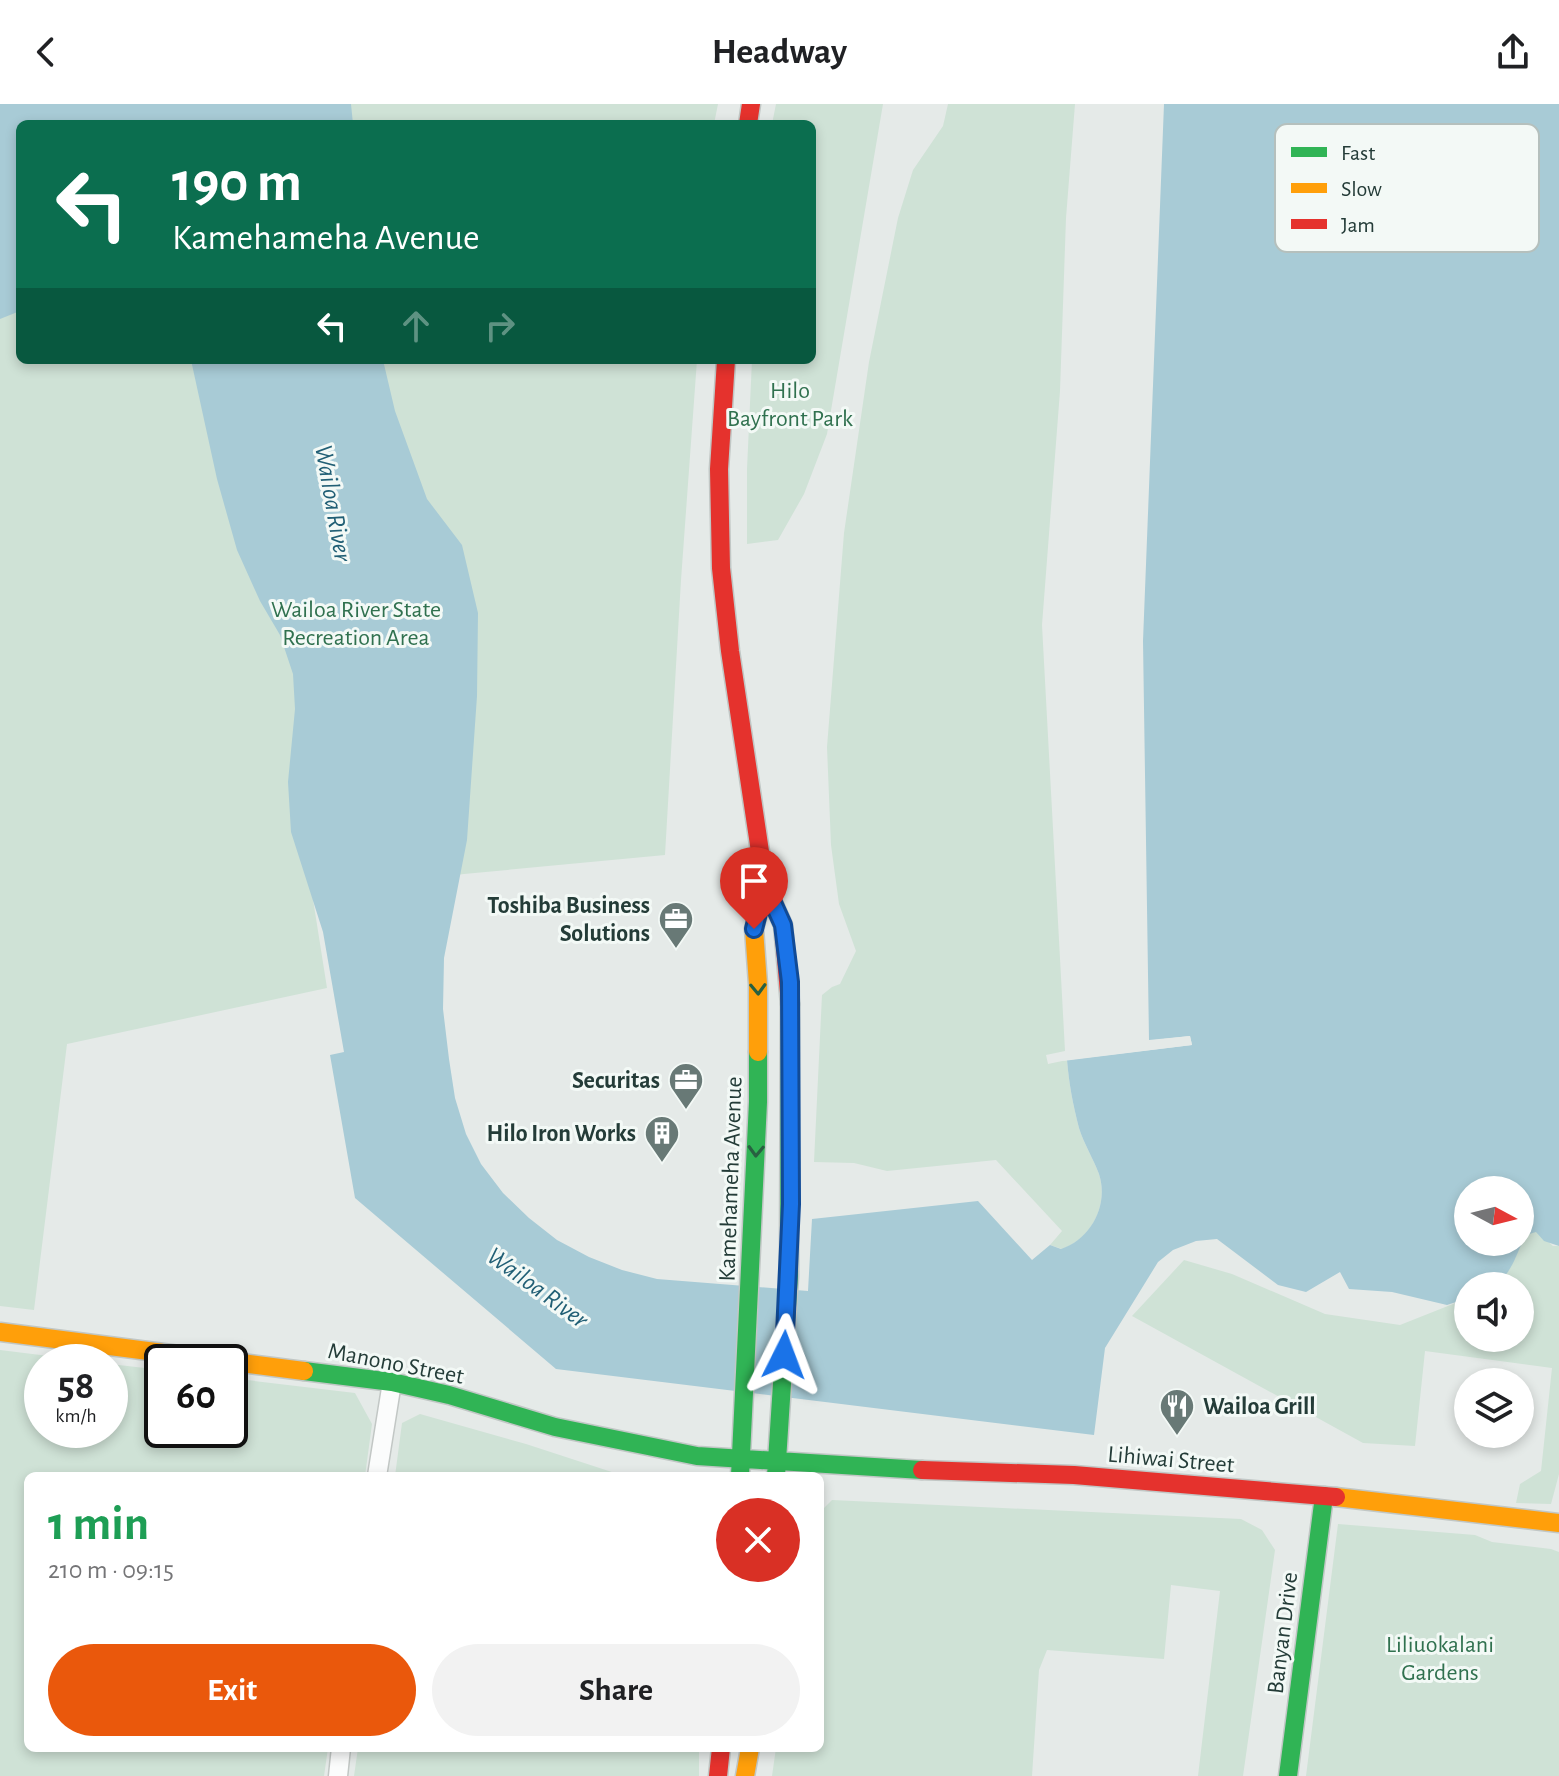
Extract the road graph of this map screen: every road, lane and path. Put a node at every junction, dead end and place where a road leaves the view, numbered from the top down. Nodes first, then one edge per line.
1 (726, 364) edge
2 (765, 885) junction
3 (0, 1332) edge
4 (392, 1382) junction
5 (740, 1468) edge
6 (777, 1469) edge
7 (378, 1472) edge
8 (1324, 1496) junction
9 (1559, 1523) edge
10 (341, 1752) edge
11 (721, 1752) edge
12 (749, 1752) edge
13 (338, 1776) edge
14 (718, 1776) edge
15 (745, 1776) edge
16 (1288, 1776) edge

1 - 2 street, Kamehameha Avenue
2 -> 5 street, Kamehameha Avenue
2 - 6 street, Kamehameha Avenue
3 - 4 street, Manono Street
4 - 5 street, Manono Street
4 - 7 street
5 - 6 street, Manono Street
6 - 8 street, Lihiwai Street
8 - 9 street, Lihiwai Street
8 - 16 street, Banyan Drive
10 - 13 street
11 - 14 street
12 - 15 street

